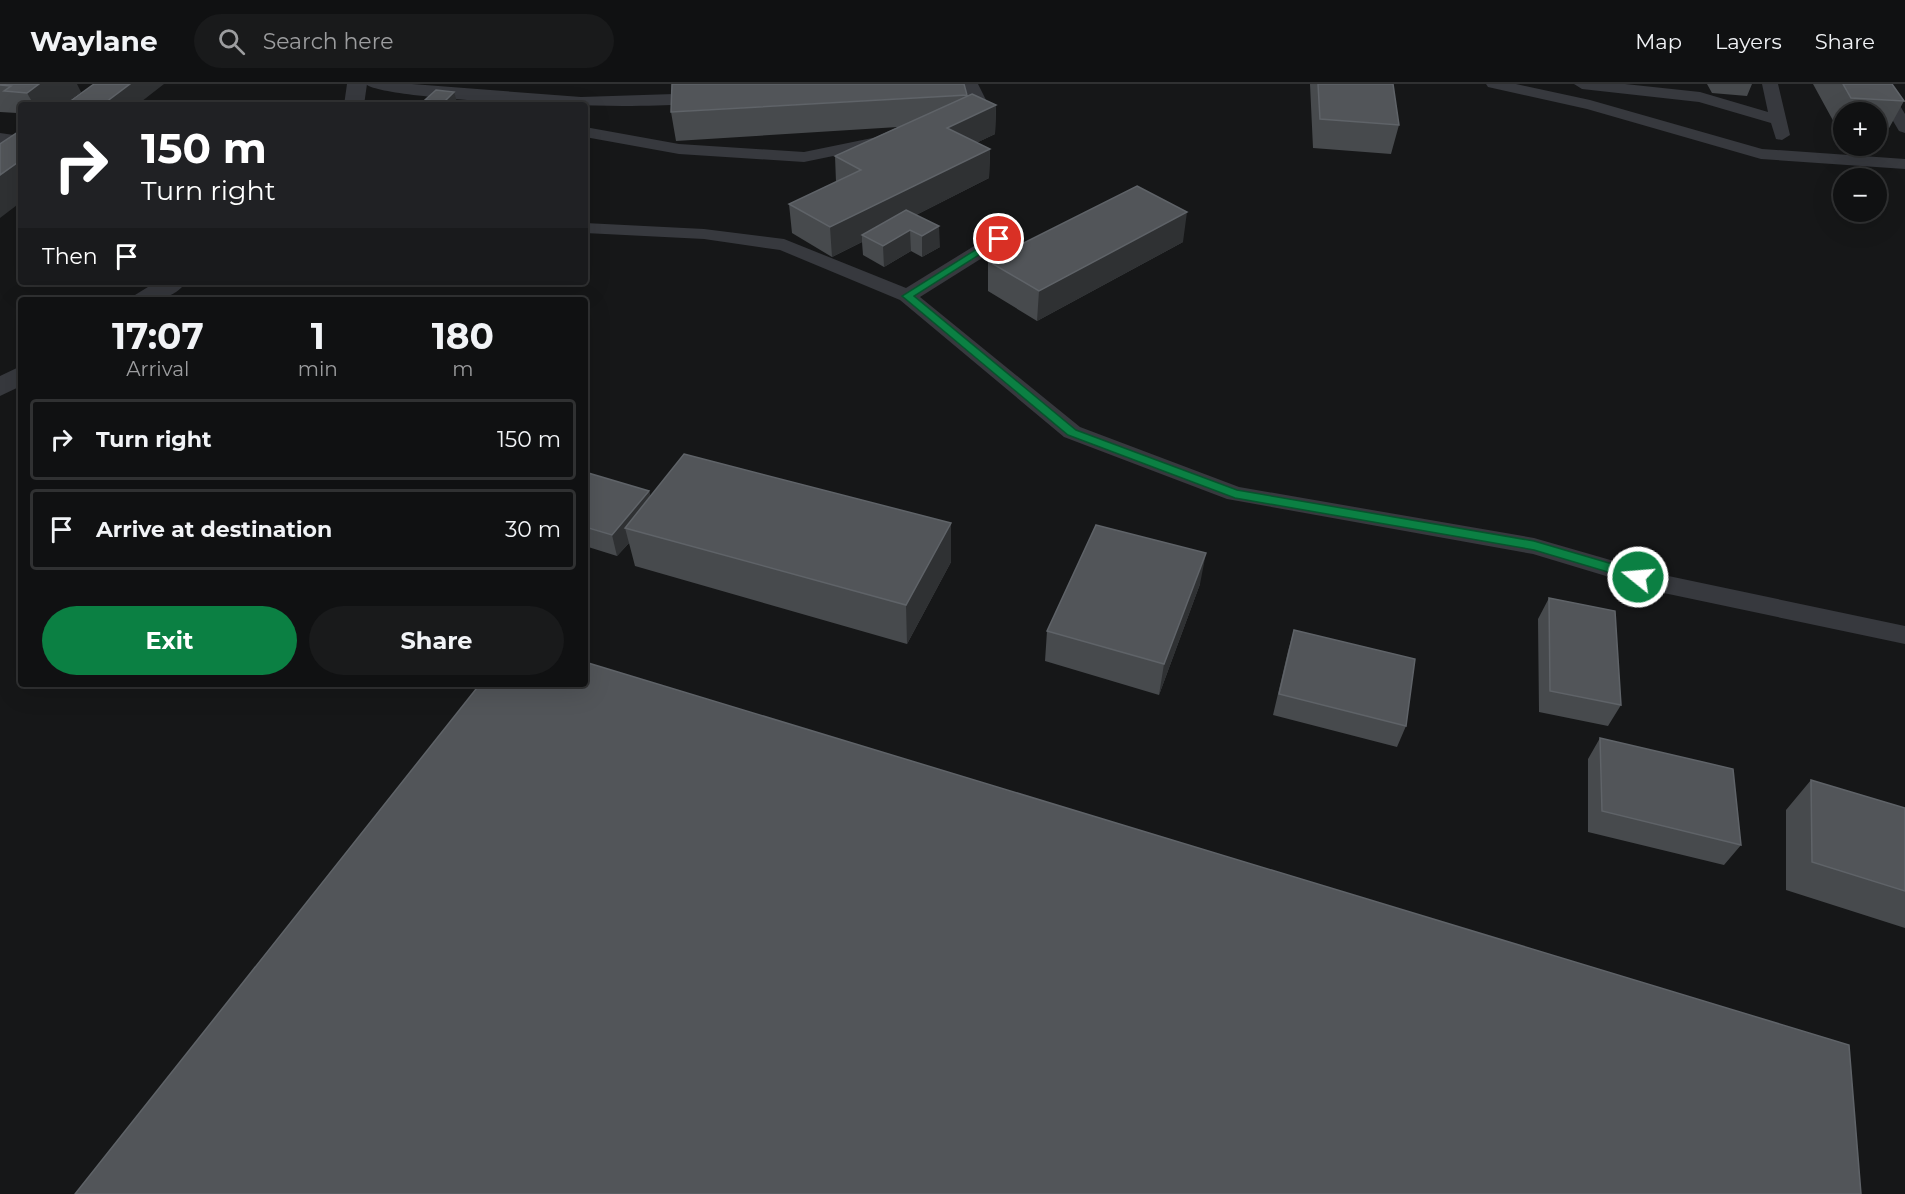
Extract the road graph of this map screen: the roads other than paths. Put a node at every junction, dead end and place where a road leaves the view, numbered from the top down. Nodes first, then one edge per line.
1 (357, 84) edge
2 (374, 84) edge
3 (970, 84) edge
4 (1494, 84) edge
5 (1573, 84) edge
6 (1582, 84) edge
7 (1770, 84) edge
8 (1879, 84) edge
9 (716, 97) edge
10 (354, 102) edge
11 (1590, 105) junction
12 (985, 114) edge
13 (1779, 120) junction
14 (1905, 128) edge
15 (588, 133) edge
16 (905, 137) edge
17 (0, 138) edge
18 (18, 141) edge
19 (1787, 155) junction
20 (1905, 164) edge
21 (588, 228) edge
22 (999, 239) dead end
23 (169, 285) edge
24 (907, 296) junction
25 (149, 297) edge
26 (18, 376) edge
27 (0, 388) edge
28 (1905, 635) edge

1 - 10 street
2 - 9 lane
3 - 12 lane
4 - 11 lane
5 - 11 lane
6 - 13 lane
7 - 13 lane
8 - 14 lane
11 - 19 lane
13 - 19 lane
15 - 16 lane
17 - 18 lane
19 - 20 lane
21 - 24 lane
22 - 24 lane
23 - 25 street
24 - 28 lane
26 - 27 street

